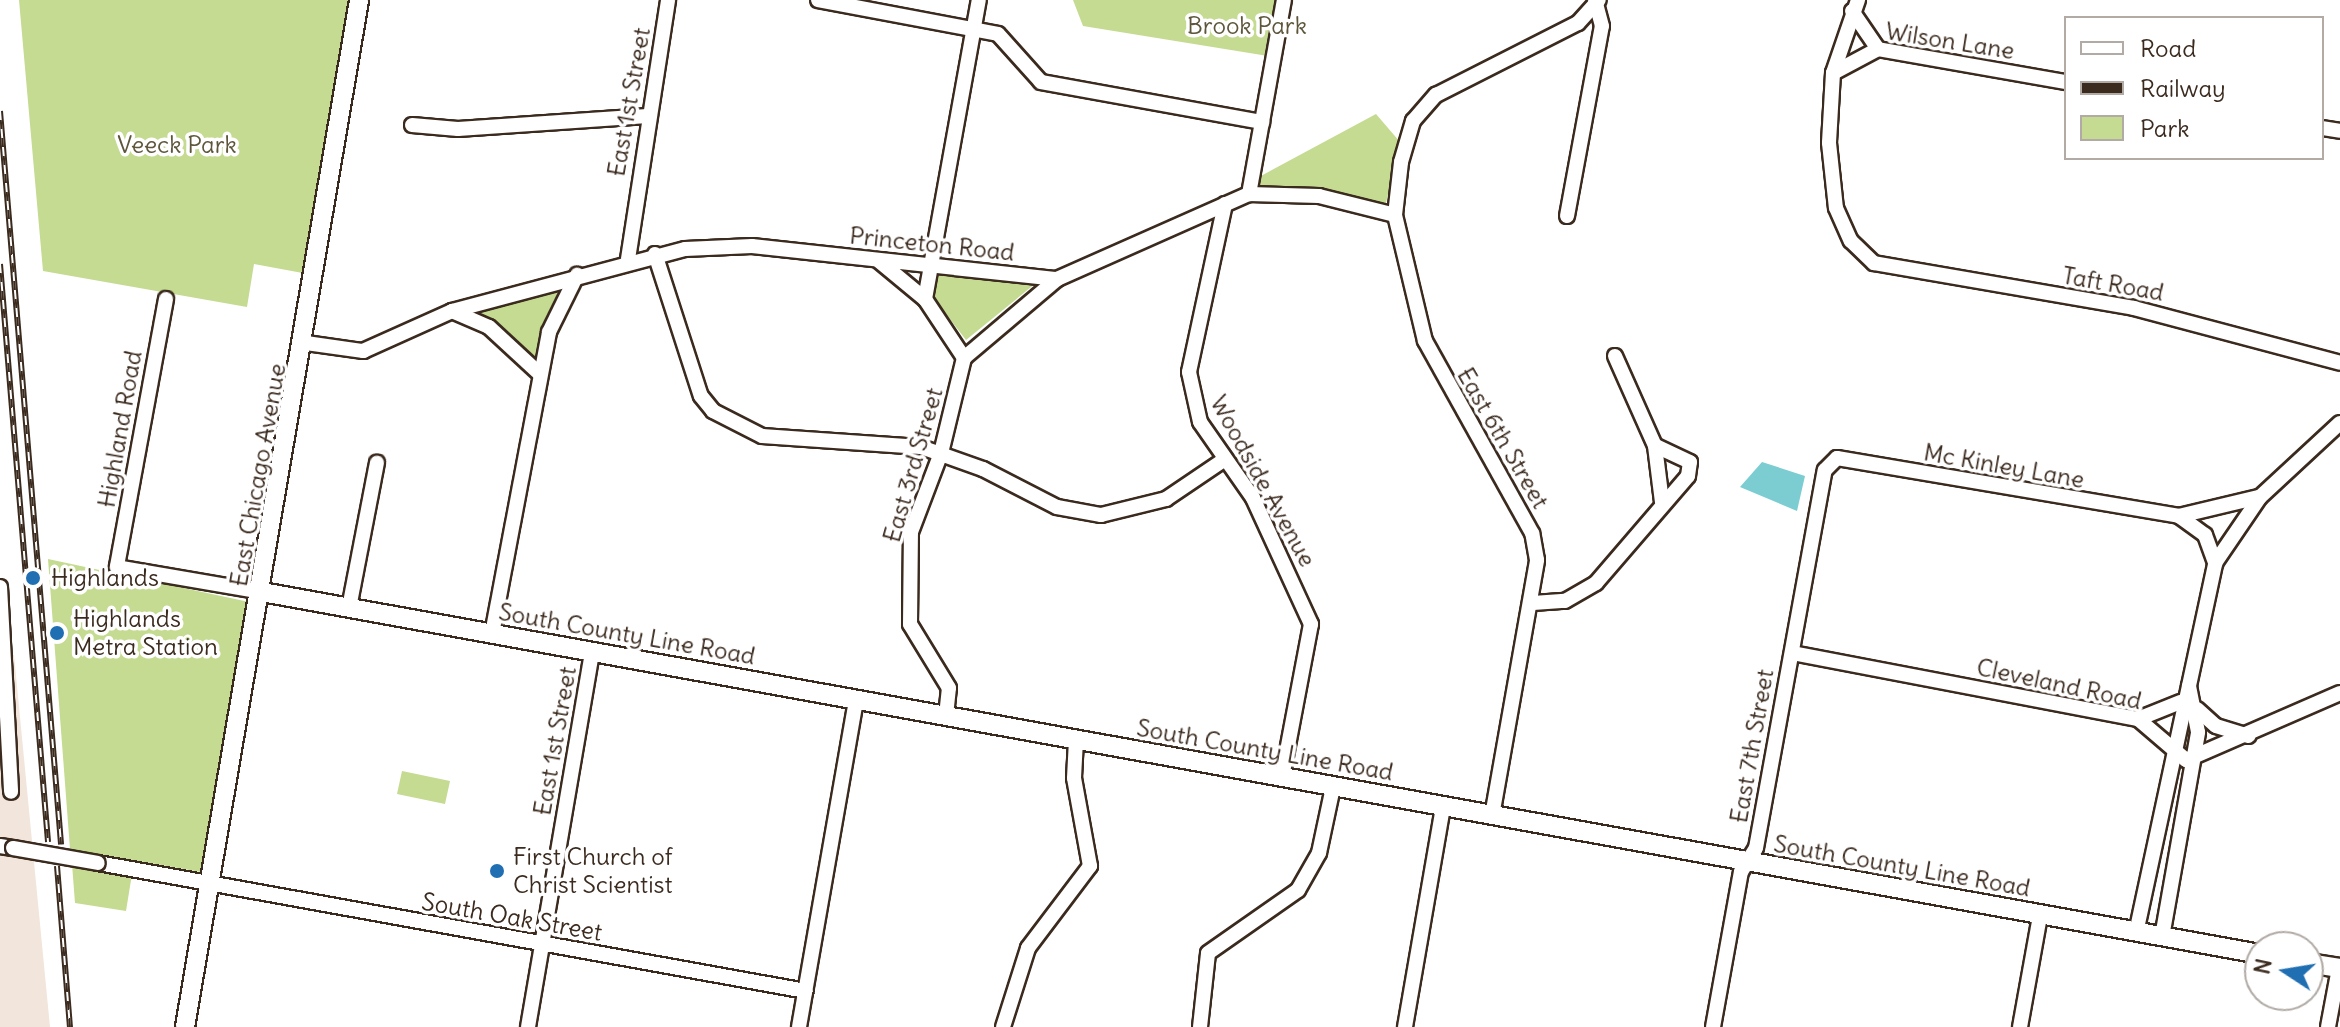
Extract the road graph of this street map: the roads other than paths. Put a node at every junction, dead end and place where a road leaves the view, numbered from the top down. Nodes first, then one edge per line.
1 (359, 0) edge
2 (372, 0) edge
3 (668, 0) edge
4 (818, 0) edge
5 (979, 0) edge
6 (1284, 0) edge
7 (1596, 2) edge
8 (1855, 6) edge
9 (974, 29) junction
10 (1878, 49) junction
11 (353, 73) junction
12 (1833, 73) junction
13 (2064, 82) edge
14 (648, 116) junction
15 (1262, 122) junction
16 (412, 125) dead end
17 (1249, 194) junction
18 (1225, 204) junction
19 (1395, 215) junction
20 (1567, 216) dead end
21 (655, 254) junction
22 (628, 259) junction
23 (879, 261) junction
24 (931, 266) junction
25 (577, 275) junction
26 (1057, 279) junction
27 (166, 299) dead end
28 (925, 299) junction
29 (452, 311) junction
30 (306, 343) junction
31 (1615, 356) dead end
32 (964, 358) junction
33 (2340, 363) edge
34 (540, 374) junction
35 (2340, 423) edge
36 (1655, 446) junction
37 (941, 453) junction
38 (1225, 459) junction
39 (377, 463) dead end
40 (1825, 470) joint
41 (2260, 497) junction
42 (1662, 502) junction
43 (2179, 516) junction
44 (2215, 563) junction
45 (0, 587) edge
46 (262, 592) junction
47 (1533, 603) junction
48 (349, 608) junction
49 (492, 634) junction
50 (592, 652) junction
51 (1792, 653) junction
52 (2189, 686) junction
53 (2340, 693) edge
54 (856, 700) junction
55 (2180, 702) junction
56 (2197, 709) junction
57 (946, 716) junction
58 (2138, 719) junction
59 (2248, 736) junction
60 (1076, 740) junction
61 (2171, 752) junction
62 (2193, 759) junction
63 (1282, 778) junction
64 (1333, 787) junction
65 (11, 792) dead end
66 (1443, 807) junction
67 (1492, 816) junction
68 (6, 847) edge
69 (1748, 863) junction
70 (211, 885) junction
71 (2040, 916) junction
72 (2136, 933) junction
73 (2162, 937) junction
74 (542, 944) junction
75 (2244, 951) edge
76 (2340, 968) edge
77 (806, 991) junction
78 (1006, 1007) junction
79 (185, 1027) edge
80 (528, 1027) edge
81 (799, 1027) edge
82 (1003, 1027) edge
83 (1012, 1027) edge
84 (1200, 1027) edge
85 (1405, 1027) edge
86 (1713, 1027) edge
87 (2020, 1027) edge
88 (2328, 1027) edge

1 - 11 main road, East Chicago Avenue
2 - 11 main road, East Chicago Avenue
3 - 14 street, East 1st Street
4 - 9 street
5 - 9 street
6 - 15 street
7 - 19 street, East 6th Street
7 - 20 street
8 - 10 street
8 - 12 street
9 - 15 street
9 - 24 street
10 - 12 street, Wilson Lane
10 - 13 street, Wilson Lane
11 - 30 main road, East Chicago Avenue
12 - 33 street, Taft Road
14 - 16 street
14 - 22 street, East 1st Street
15 - 17 street
17 - 18 street, Princeton Road
17 - 19 street, Princeton Road
18 - 26 street, Princeton Road
18 - 38 street, Woodside Avenue
19 - 47 street, East 6th Street
21 - 22 street, Princeton Road
21 - 23 street, Princeton Road
21 - 37 street
22 - 25 street, Princeton Road
23 - 24 street, Princeton Road
23 - 28 street
24 - 26 street, Princeton Road
24 - 28 street
25 - 29 street, Princeton Road
25 - 34 street
26 - 32 street
27 - 46 street, Highland Road
28 - 32 street
29 - 30 street, Princeton Road
29 - 34 street
30 - 46 main road, East Chicago Avenue
31 - 36 street
32 - 37 street, East 3rd Street
34 - 49 street
35 - 41 street
36 - 42 street
36 - 42 street
37 - 38 street
37 - 57 street, East 3rd Street
38 - 63 street, Woodside Avenue
39 - 48 street
40 - 43 street, Mc Kinley Lane
40 - 51 street, East 7th Street
41 - 43 street, Mc Kinley Lane
41 - 44 street
42 - 47 street
43 - 44 street
44 - 52 street
45 - 65 street
46 - 48 main road, South County Line Road
46 - 70 main road, East Chicago Avenue
47 - 67 street, East 6th Street
48 - 49 main road, South County Line Road
49 - 50 main road, South County Line Road
50 - 54 main road, South County Line Road
50 - 74 street, East 1st Street
51 - 58 street, Cleveland Road
51 - 69 street, East 7th Street
52 - 55 street
52 - 56 street
53 - 59 street
54 - 57 main road, South County Line Road
54 - 77 street
55 - 58 street
55 - 61 street
56 - 59 street
56 - 62 street
57 - 60 main road, South County Line Road
58 - 61 street, Cleveland Road
59 - 62 street
60 - 63 main road, South County Line Road
60 - 78 street
61 - 62 street, Cleveland Road
61 - 72 street
62 - 73 street
63 - 64 main road, South County Line Road
64 - 66 main road, South County Line Road
64 - 84 street
66 - 67 main road, South County Line Road
66 - 85 street
67 - 69 main road, South County Line Road
68 - 70 street, South Oak Street, bridge
69 - 71 main road, South County Line Road
69 - 86 street, East 7th Street
70 - 74 street, South Oak Street
70 - 79 main road, East Chicago Avenue
71 - 72 main road, South County Line Road
71 - 87 street
72 - 73 main road, South County Line Road
73 - 75 main road, South County Line Road
74 - 77 street, South Oak Street
74 - 80 street, East 1st Street
76 - 88 street
77 - 81 street
78 - 82 street
78 - 83 street

